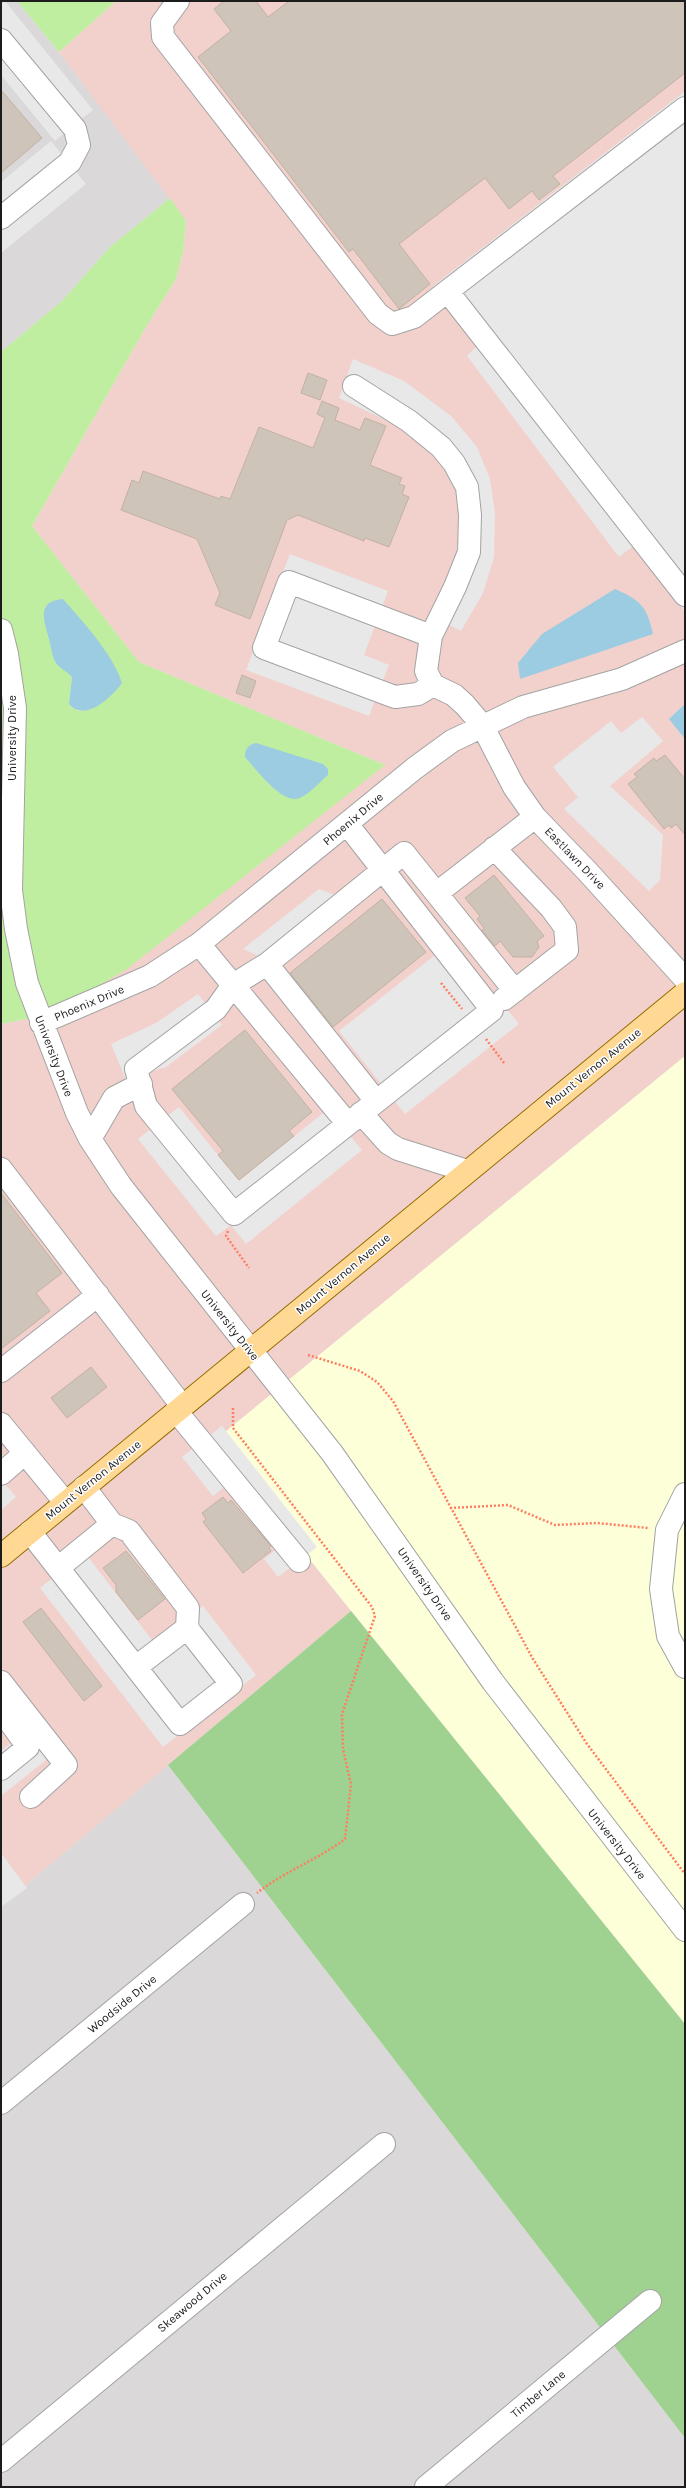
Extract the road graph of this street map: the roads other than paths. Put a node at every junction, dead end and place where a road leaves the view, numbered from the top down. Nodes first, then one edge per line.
1 (178, 1) edge
2 (1, 40) edge
3 (685, 108) edge
4 (1, 218) edge
5 (448, 292) junction
6 (354, 386) dead end
7 (685, 595) edge
8 (1, 630) edge
9 (431, 636) junction
10 (685, 651) edge
11 (433, 685) junction
12 (482, 725) junction
13 (535, 817) junction
14 (347, 824) junction
15 (494, 848) junction
16 (384, 870) junction
17 (436, 893) junction
18 (199, 944) junction
19 (267, 964) junction
20 (685, 979) edge
21 (233, 985) junction
22 (515, 991) junction
23 (685, 993) edge
24 (492, 1010) junction
25 (40, 1023) junction
26 (140, 1084) junction
27 (362, 1113) junction
28 (90, 1139) junction
29 (1, 1169) edge
30 (467, 1171) junction
31 (98, 1296) junction
32 (250, 1350) junction
33 (1, 1372) edge
34 (179, 1409) junction
35 (1, 1424) edge
36 (25, 1453) junction
37 (1, 1474) edge
38 (84, 1487) junction
39 (685, 1494) edge
40 (65, 1502) junction
41 (112, 1524) junction
42 (30, 1532) junction
43 (1, 1556) edge
44 (299, 1561) dead end
45 (58, 1568) junction
46 (187, 1628) junction
47 (685, 1667) edge
48 (136, 1668) junction
49 (1, 1682) edge
50 (1, 1710) edge
51 (1, 1769) edge
52 (31, 1797) dead end
53 (243, 1904) road end
54 (685, 1930) edge
55 (1, 2103) edge
56 (384, 2144) dead end
57 (650, 2301) dead end
58 (1, 2461) edge
59 (426, 2487) edge

1 - 5 street
2 - 4 street
3 - 5 street
5 - 7 street
6 - 9 street
8 - 25 street, University Drive
9 - 11 street
9 - 11 street
10 - 12 street, Phoenix Drive
11 - 12 street, Eastlawn Drive
12 - 13 street, Eastlawn Drive
12 - 14 street, Phoenix Drive
13 - 15 street
13 - 20 street, Eastlawn Drive
14 - 16 street
14 - 18 street, Phoenix Drive
15 - 17 street
15 - 22 street
16 - 17 street
16 - 19 street
16 - 24 street
17 - 22 street
18 - 21 street
18 - 25 street, Phoenix Drive
19 - 21 street
19 - 27 street
21 - 26 street
21 - 27 street
22 - 24 street
23 - 30 main road, Mount Vernon Avenue
24 - 27 street
25 - 28 street, University Drive
26 - 27 street
26 - 28 street
27 - 30 street
28 - 32 street, University Drive
29 - 31 street
30 - 32 main road, Mount Vernon Avenue
31 - 33 street
31 - 34 street
32 - 34 main road, Mount Vernon Avenue
32 - 54 street, University Drive
34 - 38 main road, Mount Vernon Avenue
34 - 44 street
35 - 36 street
36 - 37 street
36 - 40 street
38 - 40 main road, Mount Vernon Avenue
38 - 41 street
39 - 47 street
40 - 42 main road, Mount Vernon Avenue
41 - 45 street
41 - 46 street
42 - 43 main road, Mount Vernon Avenue
42 - 45 street
45 - 48 street
46 - 48 street
46 - 48 street
49 - 52 street
50 - 51 street
53 - 55 street, Woodside Drive
56 - 58 street, Skeawood Drive
57 - 59 street, Timber Lane

